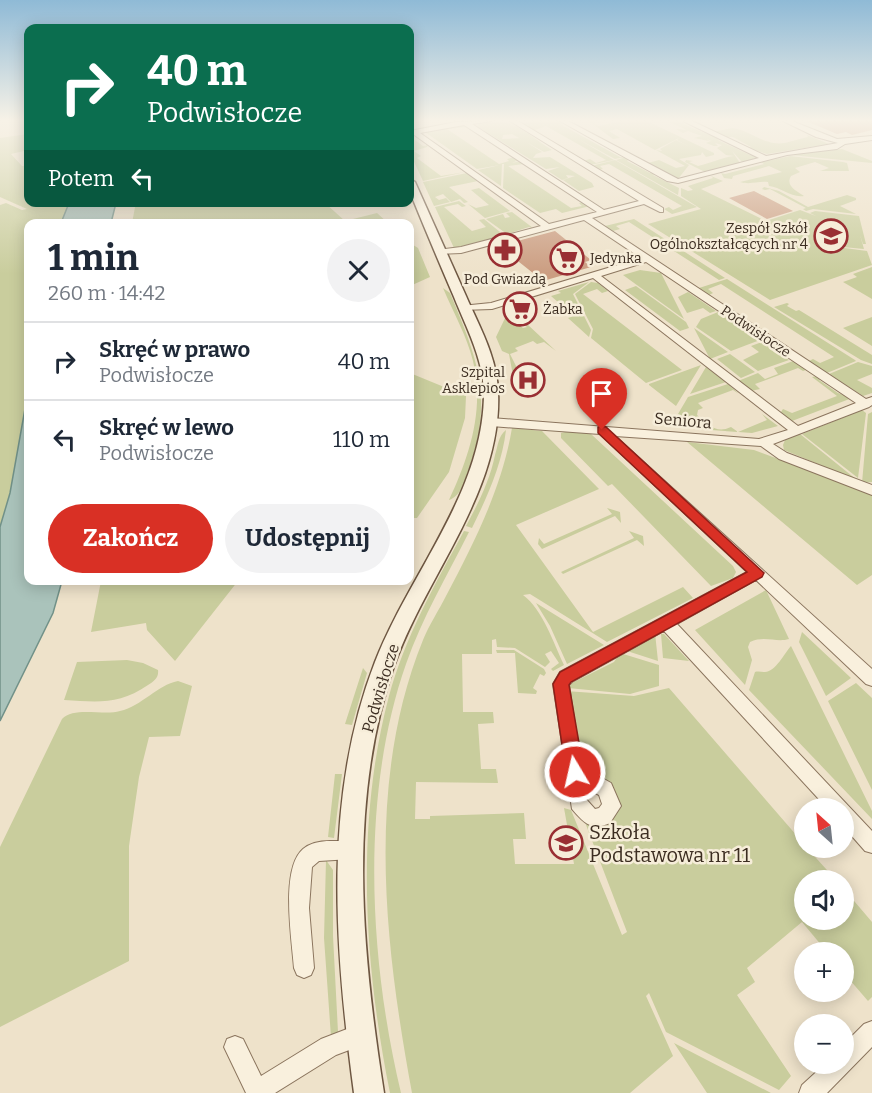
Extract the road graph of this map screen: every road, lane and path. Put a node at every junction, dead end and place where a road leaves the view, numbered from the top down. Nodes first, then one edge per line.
1 (469, 172) edge
2 (541, 172) edge
3 (598, 172) edge
4 (657, 172) edge
5 (717, 172) edge
6 (414, 191) edge
7 (646, 201) junction
8 (660, 210) dead end
9 (604, 213) junction
10 (585, 217) junction
11 (547, 227) junction
12 (440, 252) junction
13 (647, 259) junction
14 (594, 275) junction
15 (465, 308) junction
16 (869, 403) edge
17 (491, 422) junction
18 (602, 430) junction
19 (797, 431) junction
20 (763, 442) junction
21 (872, 490) edge
22 (757, 573) junction
23 (666, 623) junction
24 (872, 679) edge
25 (575, 772) dead end
26 (830, 798) edge
27 (854, 825) edge
28 (872, 844) edge
29 (351, 850) junction
30 (304, 968) dead end
31 (872, 1032) edge
32 (360, 1035) junction
33 (235, 1047) dead end
34 (854, 1050) edge
35 (830, 1074) edge
36 (257, 1092) edge
37 (369, 1093) edge
38 (810, 1093) edge

1 - 11 street
2 - 9 street
3 - 7 street
4 - 5 street
6 - 12 street, Podwisłocze
7 - 8 street
7 - 9 street
9 - 10 street
10 - 11 street
10 - 13 street, Podwisłocze
11 - 12 street
12 - 15 street, Podwisłocze
13 - 14 street
13 - 16 street, Podwisłocze
14 - 15 street
14 - 19 street
15 - 17 street, Podwisłocze
16 - 19 street, Seniora
17 - 18 street, Seniora
17 - 29 street, Podwisłocze
18 - 20 street, Seniora
18 - 22 street
19 - 20 street, Seniora
20 - 21 street, Seniora
22 - 23 street
22 - 24 street
23 - 25 street
23 - 26 street
27 - 28 street
29 - 30 street
29 - 32 street, Podwisłocze
31 - 34 street
32 - 36 street
32 - 37 street, Podwisłocze
33 - 36 street
35 - 38 street

